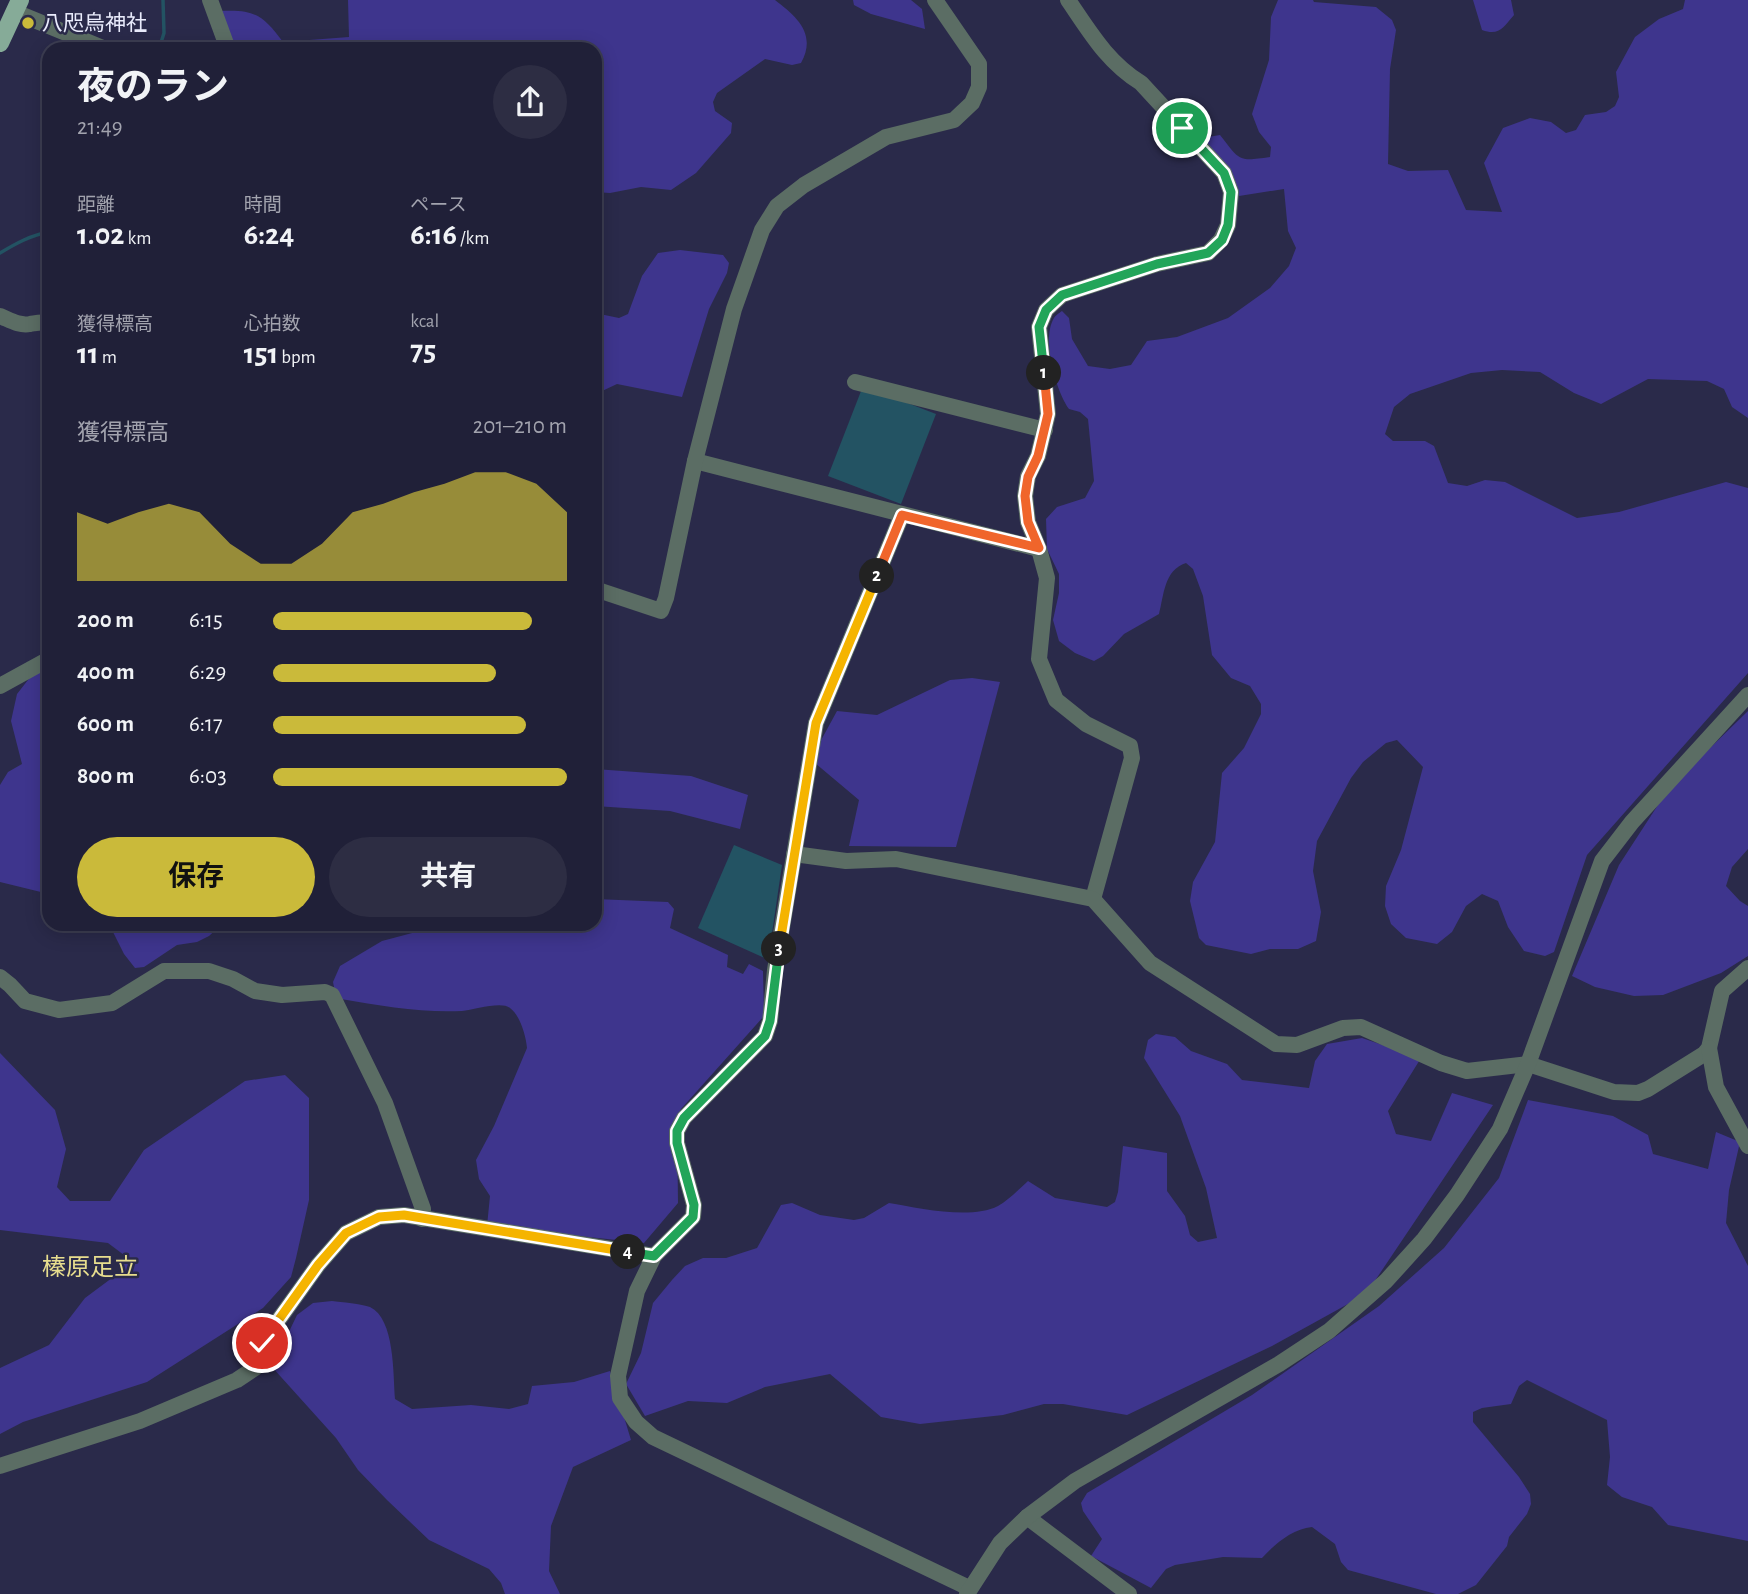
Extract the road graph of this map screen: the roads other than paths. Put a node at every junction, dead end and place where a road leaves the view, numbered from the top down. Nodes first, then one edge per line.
1 (210, 0) edge
2 (935, 0) edge
3 (1068, 0) edge
4 (17, 6) edge
5 (90, 42) edge
6 (225, 42) edge
7 (0, 43) edge
8 (0, 316) edge
9 (42, 322) edge
10 (855, 382) dead end
11 (1045, 430) junction
12 (695, 461) junction
13 (902, 515) junction
14 (1039, 548) junction
15 (602, 591) edge
16 (42, 663) edge
17 (0, 686) edge
18 (1748, 695) edge
19 (794, 854) junction
20 (1093, 899) junction
21 (1748, 968) edge
22 (0, 977) edge
23 (1709, 1048) junction
24 (1528, 1064) junction
25 (1748, 1146) edge
26 (422, 1219) junction
27 (654, 1256) junction
28 (0, 1466) edge
29 (1027, 1517) junction
30 (968, 1591) edge
31 (1129, 1594) edge

1 - 6 street
2 - 12 street
3 - 11 street
4 - 5 street
4 - 7 main road
8 - 9 street
10 - 11 street
11 - 14 street
12 - 13 street
12 - 15 street
13 - 14 street
13 - 19 street
14 - 20 street
16 - 17 street
18 - 24 street
19 - 20 street
19 - 27 street
20 - 24 street
21 - 23 street
22 - 26 street
23 - 24 street
23 - 25 street
24 - 29 street
26 - 27 street
26 - 28 street
27 - 30 street
29 - 30 street
29 - 31 street

